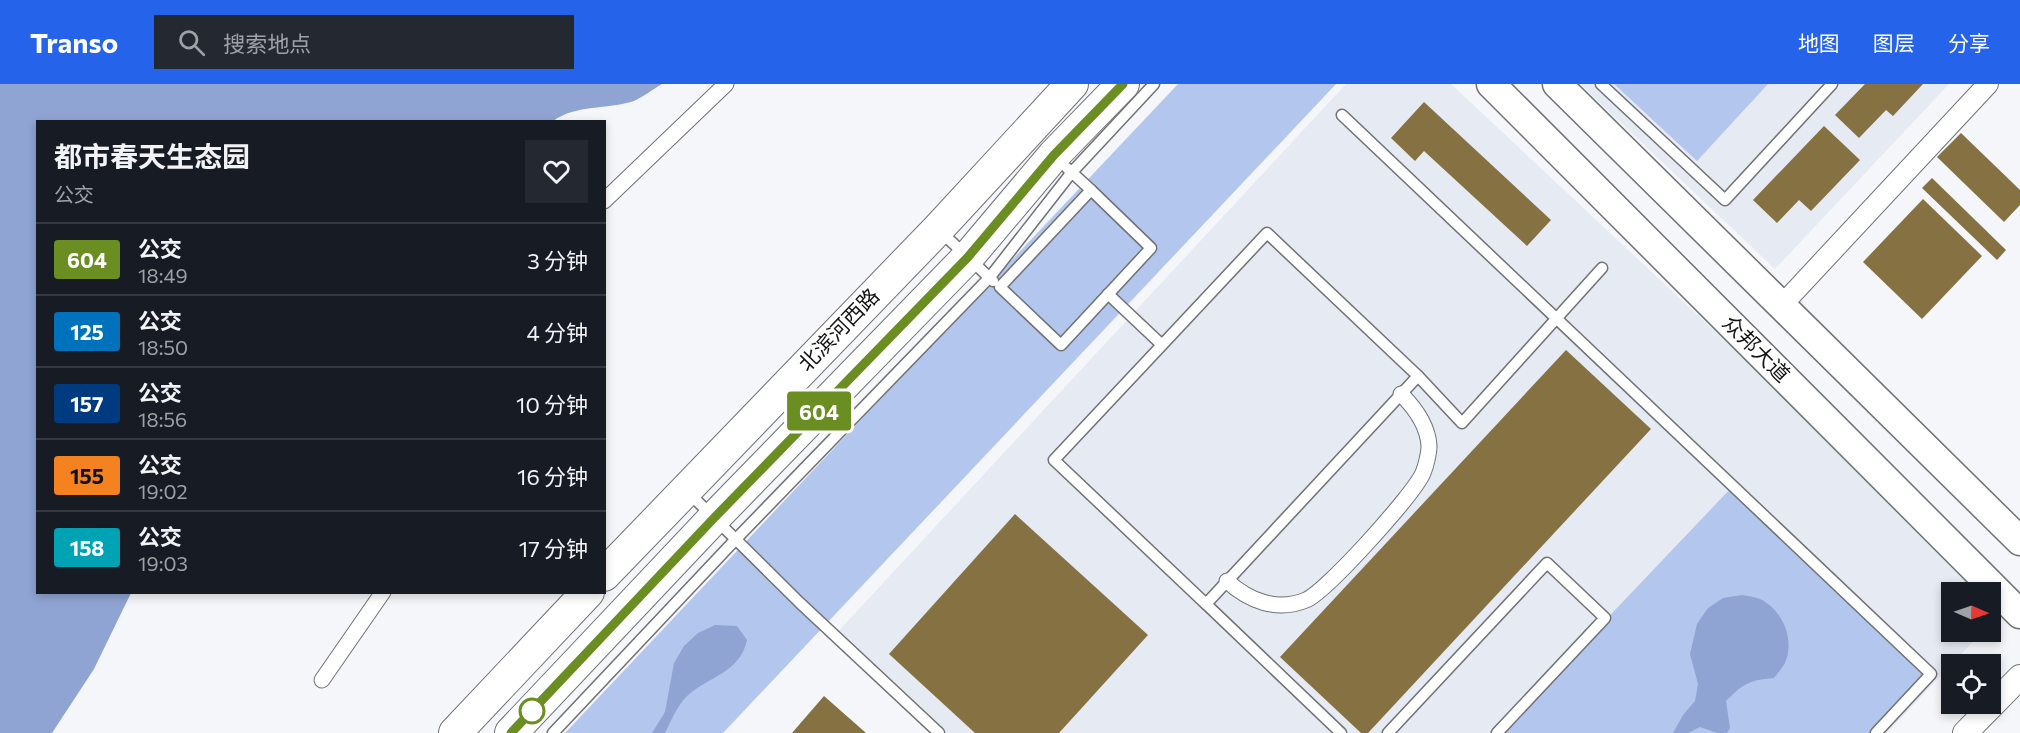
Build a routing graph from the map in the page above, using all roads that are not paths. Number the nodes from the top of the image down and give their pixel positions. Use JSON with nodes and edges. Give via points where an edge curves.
{"nodes":[{"id":1,"x":726,"y":84,"type":"edge"},
{"id":2,"x":1072,"y":84,"type":"edge"},
{"id":3,"x":1123,"y":84,"type":"edge"},
{"id":4,"x":1154,"y":84,"type":"edge"},
{"id":5,"x":1491,"y":84,"type":"edge"},
{"id":6,"x":1557,"y":84,"type":"edge"},
{"id":7,"x":1601,"y":84,"type":"edge"},
{"id":8,"x":1832,"y":84,"type":"edge"},
{"id":9,"x":1988,"y":84,"type":"edge"},
{"id":10,"x":1342,"y":116,"type":"dead end"},
{"id":11,"x":1047,"y":149,"type":"junction"},
{"id":12,"x":1091,"y":190,"type":"junction"},
{"id":13,"x":606,"y":199,"type":"edge"},
{"id":14,"x":938,"y":229,"type":"junction"},
{"id":15,"x":979,"y":267,"type":"junction"},
{"id":16,"x":1602,"y":268,"type":"dead end"},
{"id":17,"x":1000,"y":287,"type":"junction"},
{"id":18,"x":1108,"y":294,"type":"junction"},
{"id":19,"x":1782,"y":305,"type":"junction"},
{"id":20,"x":1557,"y":319,"type":"junction"},
{"id":21,"x":1162,"y":345,"type":"junction"},
{"id":22,"x":1418,"y":376,"type":"junction"},
{"id":23,"x":1401,"y":394,"type":"junction"},
{"id":24,"x":685,"y":490,"type":"junction"},
{"id":25,"x":725,"y":529,"type":"junction"},
{"id":26,"x":2020,"y":541,"type":"edge"},
{"id":27,"x":606,"y":572,"type":"edge"},
{"id":28,"x":1227,"y":581,"type":"junction"},
{"id":29,"x":382,"y":594,"type":"edge"},
{"id":30,"x":585,"y":594,"type":"edge"},
{"id":31,"x":1206,"y":604,"type":"junction"},
{"id":32,"x":2020,"y":614,"type":"edge"},
{"id":33,"x":2020,"y":677,"type":"edge"},
{"id":34,"x":322,"y":680,"type":"dead end"},
{"id":35,"x":455,"y":733,"type":"edge"},
{"id":36,"x":511,"y":733,"type":"edge"},
{"id":37,"x":553,"y":733,"type":"edge"},
{"id":38,"x":939,"y":733,"type":"edge"},
{"id":39,"x":1341,"y":733,"type":"edge"},
{"id":40,"x":1388,"y":733,"type":"edge"},
{"id":41,"x":1497,"y":733,"type":"edge"},
{"id":42,"x":1876,"y":733,"type":"edge"},
{"id":43,"x":1965,"y":733,"type":"edge"}],
"edges":[{"from":1,"to":13,"type":"street"},
{"from":2,"to":11,"type":"main road","name":"北滨河西路"},
{"from":3,"to":11,"type":"main road","name":"北滨河西路"},
{"from":4,"to":11,"type":"lane"},
{"from":5,"to":32,"type":"main road","name":"众邦大道"},
{"from":6,"to":19,"type":"main road"},
{"from":7,"to":8,"type":"lane","via":[[1725,200]]},
{"from":9,"to":19,"type":"street"},
{"from":10,"to":20,"type":"lane"},
{"from":11,"to":12,"type":"lane"},
{"from":11,"to":14,"type":"main road","name":"北滨河西路"},
{"from":11,"to":15,"type":"main road","name":"北滨河西路"},
{"from":12,"to":17,"type":"lane"},
{"from":12,"to":18,"type":"lane","via":[[1151,248]]},
{"from":14,"to":15,"type":"lane"},
{"from":14,"to":24,"type":"main road","name":"北滨河西路"},
{"from":15,"to":17,"type":"lane"},
{"from":15,"to":25,"type":"main road","name":"北滨河西路"},
{"from":16,"to":20,"type":"lane"},
{"from":17,"to":18,"type":"lane","via":[[1061,345]]},
{"from":18,"to":21,"type":"lane"},
{"from":19,"to":26,"type":"main road"},
{"from":20,"to":22,"type":"lane","via":[[1462,423]]},
{"from":20,"to":42,"type":"lane","via":[[1931,674]]},
{"from":21,"to":22,"type":"lane","via":[[1267,233]]},
{"from":21,"to":31,"type":"lane","via":[[1054,460]]},
{"from":22,"to":23,"type":"lane"},
{"from":23,"to":28,"type":"lane"},
{"from":23,"to":28,"type":"street","via":[[1422,421],[1429,446],[1424,471],[1411,493],[1331,581],[1308,600],[1283,606],[1258,602]]},
{"from":24,"to":25,"type":"lane"},
{"from":24,"to":27,"type":"main road","name":"北滨河西路"},
{"from":25,"to":36,"type":"main road","name":"北滨河西路"},
{"from":25,"to":37,"type":"lane"},
{"from":25,"to":38,"type":"lane"},
{"from":28,"to":31,"type":"lane"},
{"from":29,"to":34,"type":"street"},
{"from":30,"to":35,"type":"main road","name":"北滨河西路"},
{"from":31,"to":39,"type":"lane"},
{"from":33,"to":43,"type":"street"},
{"from":40,"to":41,"type":"lane","via":[[1547,564],[1605,618]]}]}
